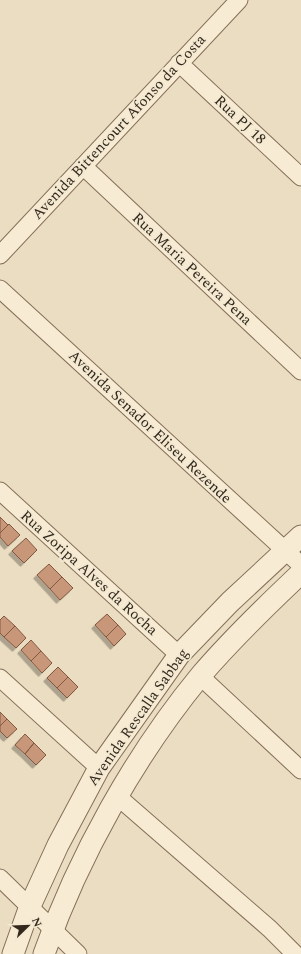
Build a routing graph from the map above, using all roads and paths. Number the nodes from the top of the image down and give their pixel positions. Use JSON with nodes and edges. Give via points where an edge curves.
{"nodes":[{"id":1,"x":239,"y":0,"type":"edge"},
{"id":2,"x":179,"y":63,"type":"junction"},
{"id":3,"x":83,"y":166,"type":"junction"},
{"id":4,"x":301,"y":177,"type":"edge"},
{"id":5,"x":0,"y":255,"type":"edge"},
{"id":6,"x":0,"y":289,"type":"edge"},
{"id":7,"x":301,"y":371,"type":"edge"},
{"id":8,"x":0,"y":491,"type":"edge"},
{"id":9,"x":301,"y":536,"type":"edge"},
{"id":10,"x":284,"y":551,"type":"junction"},
{"id":11,"x":301,"y":566,"type":"edge"},
{"id":12,"x":301,"y":573,"type":"edge"},
{"id":13,"x":179,"y":655,"type":"junction"},
{"id":14,"x":200,"y":676,"type":"junction"},
{"id":15,"x":0,"y":678,"type":"edge"},
{"id":16,"x":100,"y":768,"type":"junction"},
{"id":17,"x":301,"y":770,"type":"edge"},
{"id":18,"x":117,"y":796,"type":"junction"},
{"id":19,"x":0,"y":878,"type":"edge"},
{"id":20,"x":30,"y":906,"type":"junction"},
{"id":21,"x":53,"y":929,"type":"junction"},
{"id":22,"x":13,"y":954,"type":"edge"},
{"id":23,"x":44,"y":954,"type":"edge"},
{"id":24,"x":78,"y":954,"type":"edge"},
{"id":25,"x":295,"y":954,"type":"edge"}],
"edges":[{"from":1,"to":2,"type":"street","name":"Avenida Bittencourt Afonso da Costa"},
{"from":2,"to":3,"type":"street","name":"Avenida Bittencourt Afonso da Costa"},
{"from":2,"to":4,"type":"street","name":"Rua PJ 18"},
{"from":3,"to":5,"type":"street","name":"Avenida Bittencourt Afonso da Costa"},
{"from":3,"to":7,"type":"street","name":"Rua Maria Pereira Pena"},
{"from":6,"to":10,"type":"street","name":"Avenida Senador Eliseu Rezende"},
{"from":8,"to":13,"type":"street","name":"Rua Zoripa Alves da Rocha"},
{"from":9,"to":10,"type":"street","name":"Avenida Rescalla Sabbag"},
{"from":10,"to":11,"type":"street","name":"Avenida Senador Eliseu Rezende"},
{"from":10,"to":13,"type":"street","name":"Avenida Rescalla Sabbag"},
{"from":12,"to":14,"type":"street","name":"Avenida Rescalla Sabbag","via":[[255,617]]},
{"from":13,"to":16,"type":"street","name":"Avenida Rescalla Sabbag"},
{"from":14,"to":17,"type":"street"},
{"from":14,"to":18,"type":"street","name":"Avenida Rescalla Sabbag"},
{"from":15,"to":16,"type":"street"},
{"from":16,"to":20,"type":"street","name":"Avenida Rescalla Sabbag","via":[[58,845]]},
{"from":18,"to":21,"type":"street","name":"Avenida Rescalla Sabbag"},
{"from":18,"to":25,"type":"street","via":[[230,893]]},
{"from":19,"to":20,"type":"street"},
{"from":20,"to":21,"type":"street"},
{"from":20,"to":22,"type":"street","name":"Avenida Rescalla Sabbag"},
{"from":21,"to":23,"type":"street","name":"Avenida Rescalla Sabbag"},
{"from":21,"to":24,"type":"street"}]}
